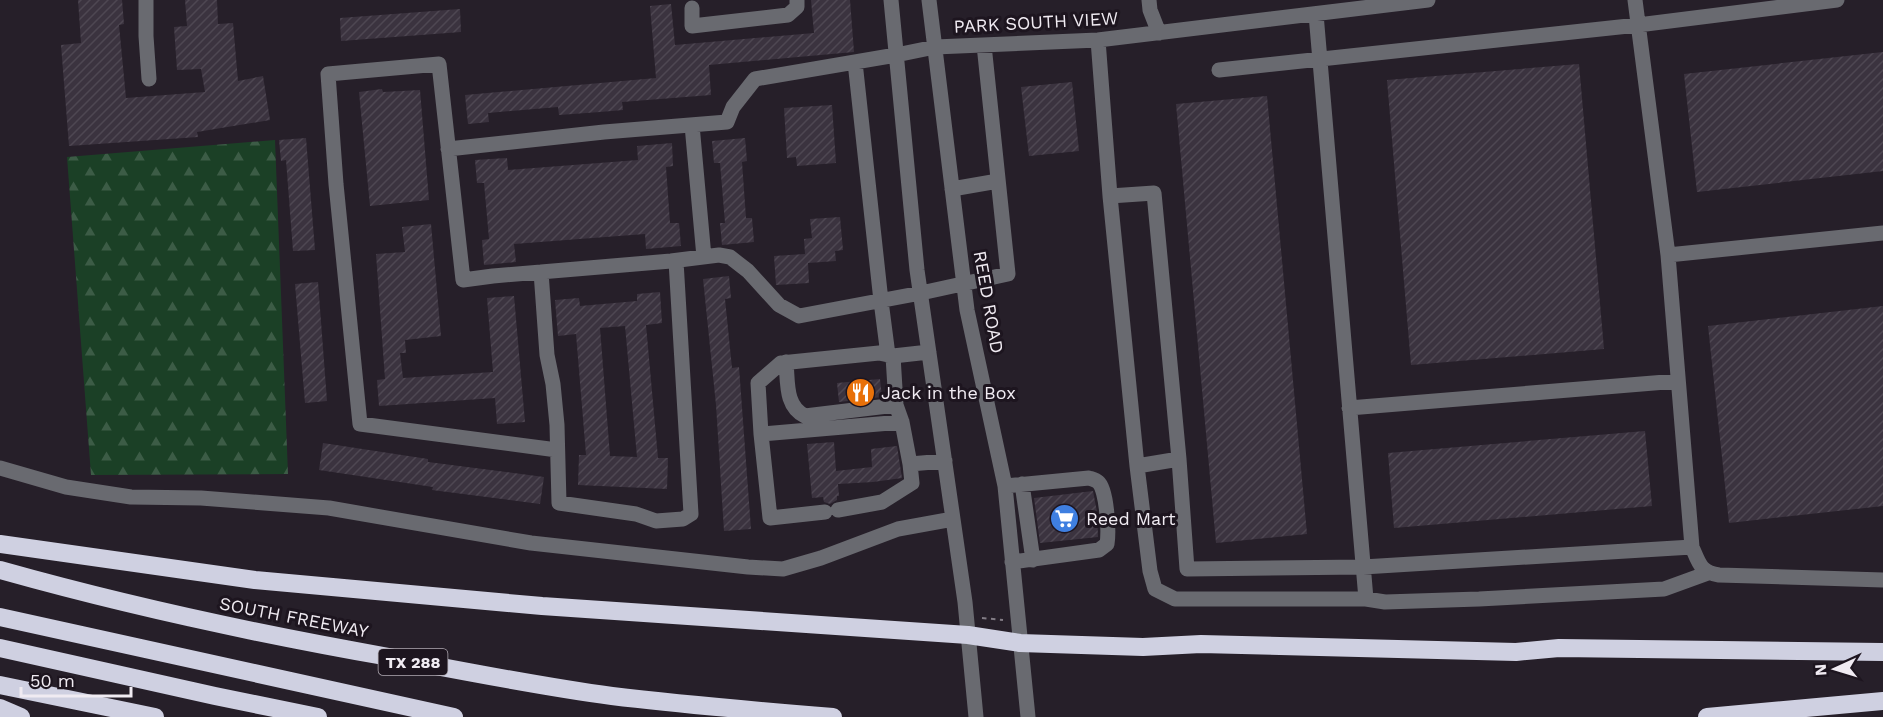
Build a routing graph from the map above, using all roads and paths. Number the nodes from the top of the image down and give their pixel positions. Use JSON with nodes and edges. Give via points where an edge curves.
{"nodes":[{"id":1,"x":146,"y":0,"type":"edge"},
{"id":2,"x":797,"y":0,"type":"edge"},
{"id":3,"x":891,"y":0,"type":"edge"},
{"id":4,"x":929,"y":0,"type":"edge"},
{"id":5,"x":1149,"y":0,"type":"edge"},
{"id":6,"x":1428,"y":0,"type":"edge"},
{"id":7,"x":1635,"y":0,"type":"edge"},
{"id":8,"x":1837,"y":0,"type":"edge"},
{"id":9,"x":692,"y":8,"type":"dead end"},
{"id":10,"x":1316,"y":15,"type":"junction"},
{"id":11,"x":1638,"y":24,"type":"junction"},
{"id":12,"x":1159,"y":33,"type":"junction"},
{"id":13,"x":1098,"y":40,"type":"junction"},
{"id":14,"x":984,"y":45,"type":"junction"},
{"id":15,"x":935,"y":47,"type":"junction"},
{"id":16,"x":896,"y":56,"type":"junction"},
{"id":17,"x":1320,"y":58,"type":"junction"},
{"id":18,"x":855,"y":62,"type":"junction"},
{"id":19,"x":1218,"y":70,"type":"dead end"},
{"id":20,"x":149,"y":79,"type":"dead end"},
{"id":21,"x":692,"y":125,"type":"junction"},
{"id":22,"x":448,"y":149,"type":"junction"},
{"id":23,"x":998,"y":181,"type":"junction"},
{"id":24,"x":952,"y":189,"type":"junction"},
{"id":25,"x":1110,"y":196,"type":"junction"},
{"id":26,"x":1883,"y":233,"type":"edge"},
{"id":27,"x":1668,"y":255,"type":"junction"},
{"id":28,"x":704,"y":257,"type":"junction"},
{"id":29,"x":676,"y":261,"type":"junction"},
{"id":30,"x":541,"y":272,"type":"junction"},
{"id":31,"x":964,"y":283,"type":"junction"},
{"id":32,"x":921,"y":293,"type":"junction"},
{"id":33,"x":880,"y":301,"type":"junction"},
{"id":34,"x":929,"y":352,"type":"junction"},
{"id":35,"x":890,"y":355,"type":"junction"},
{"id":36,"x":786,"y":362,"type":"junction"},
{"id":37,"x":1678,"y":381,"type":"junction"},
{"id":38,"x":896,"y":405,"type":"junction"},
{"id":39,"x":1349,"y":408,"type":"junction"},
{"id":40,"x":902,"y":422,"type":"junction"},
{"id":41,"x":761,"y":434,"type":"junction"},
{"id":42,"x":558,"y":450,"type":"junction"},
{"id":43,"x":1179,"y":459,"type":"junction"},
{"id":44,"x":945,"y":461,"type":"junction"},
{"id":45,"x":910,"y":464,"type":"junction"},
{"id":46,"x":1137,"y":466,"type":"junction"},
{"id":47,"x":0,"y":468,"type":"edge"},
{"id":48,"x":1023,"y":484,"type":"junction"},
{"id":49,"x":1005,"y":486,"type":"junction"},
{"id":50,"x":953,"y":519,"type":"junction"},
{"id":51,"x":0,"y":544,"type":"edge"},
{"id":52,"x":1692,"y":547,"type":"junction"},
{"id":53,"x":1033,"y":560,"type":"junction"},
{"id":54,"x":1012,"y":562,"type":"junction"},
{"id":55,"x":1363,"y":567,"type":"junction"},
{"id":56,"x":0,"y":570,"type":"edge"},
{"id":57,"x":1708,"y":573,"type":"junction"},
{"id":58,"x":1883,"y":580,"type":"edge"},
{"id":59,"x":1366,"y":599,"type":"junction"},
{"id":60,"x":0,"y":617,"type":"edge"},
{"id":61,"x":981,"y":618,"type":"dead end"},
{"id":62,"x":1009,"y":620,"type":"dead end"},
{"id":63,"x":968,"y":634,"type":"junction"},
{"id":64,"x":1020,"y":643,"type":"junction"},
{"id":65,"x":0,"y":648,"type":"edge"},
{"id":66,"x":1883,"y":652,"type":"edge"},
{"id":67,"x":0,"y":685,"type":"edge"},
{"id":68,"x":1883,"y":701,"type":"edge"},
{"id":69,"x":0,"y":708,"type":"edge"},
{"id":70,"x":21,"y":717,"type":"edge"},
{"id":71,"x":155,"y":717,"type":"edge"},
{"id":72,"x":318,"y":717,"type":"edge"},
{"id":73,"x":454,"y":717,"type":"edge"},
{"id":74,"x":833,"y":717,"type":"edge"},
{"id":75,"x":976,"y":717,"type":"edge"},
{"id":76,"x":1028,"y":717,"type":"edge"},
{"id":77,"x":1707,"y":717,"type":"edge"}],
"edges":[{"from":1,"to":20,"type":"street"},
{"from":2,"to":9,"type":"street","via":[[797,7],[788,15],[692,26]]},
{"from":3,"to":16,"type":"street"},
{"from":4,"to":15,"type":"street","name":"REED ROAD"},
{"from":5,"to":12,"type":"street"},
{"from":6,"to":10,"type":"street","name":"PARK SOUTH VIEW"},
{"from":7,"to":11,"type":"street"},
{"from":8,"to":11,"type":"street"},
{"from":10,"to":12,"type":"street","name":"PARK SOUTH VIEW"},
{"from":10,"to":17,"type":"street"},
{"from":11,"to":17,"type":"street"},
{"from":11,"to":27,"type":"street"},
{"from":12,"to":13,"type":"street","name":"PARK SOUTH VIEW"},
{"from":13,"to":14,"type":"street","name":"PARK SOUTH VIEW"},
{"from":13,"to":25,"type":"street"},
{"from":14,"to":15,"type":"street","name":"PARK SOUTH VIEW"},
{"from":14,"to":23,"type":"street"},
{"from":15,"to":16,"type":"street","name":"PARK SOUTH VIEW"},
{"from":15,"to":24,"type":"street","name":"REED ROAD"},
{"from":16,"to":18,"type":"street","name":"PARK SOUTH VIEW"},
{"from":16,"to":32,"type":"street"},
{"from":17,"to":19,"type":"street"},
{"from":17,"to":39,"type":"street"},
{"from":18,"to":21,"type":"street","name":"PARK SOUTH VIEW","via":[[755,80],[733,107],[727,122]]},
{"from":18,"to":33,"type":"street"},
{"from":21,"to":22,"type":"street"},
{"from":21,"to":28,"type":"street"},
{"from":22,"to":30,"type":"street","via":[[464,280]]},
{"from":22,"to":42,"type":"street","via":[[439,64],[328,74],[360,424]]},
{"from":23,"to":24,"type":"street"},
{"from":23,"to":31,"type":"street","via":[[1008,274]]},
{"from":24,"to":31,"type":"street","name":"REED ROAD"},
{"from":25,"to":43,"type":"street","via":[[1154,193]]},
{"from":25,"to":46,"type":"street"},
{"from":26,"to":27,"type":"street"},
{"from":27,"to":37,"type":"street"},
{"from":28,"to":29,"type":"street"},
{"from":28,"to":33,"type":"street","via":[[730,257],[779,305],[799,316]]},
{"from":29,"to":30,"type":"street"},
{"from":29,"to":42,"type":"street","via":[[691,514],[683,519],[656,521],[636,514],[559,503]]},
{"from":30,"to":42,"type":"street"},
{"from":31,"to":32,"type":"street"},
{"from":31,"to":49,"type":"street","name":"REED ROAD"},
{"from":32,"to":33,"type":"street"},
{"from":32,"to":34,"type":"street"},
{"from":33,"to":35,"type":"street"},
{"from":34,"to":35,"type":"street"},
{"from":34,"to":44,"type":"street"},
{"from":35,"to":36,"type":"street"},
{"from":35,"to":38,"type":"street"},
{"from":36,"to":38,"type":"street","via":[[791,404],[806,416]]},
{"from":36,"to":41,"type":"street","via":[[758,383]]},
{"from":37,"to":39,"type":"street"},
{"from":37,"to":52,"type":"street"},
{"from":38,"to":40,"type":"street"},
{"from":39,"to":55,"type":"street"},
{"from":40,"to":41,"type":"street"},
{"from":40,"to":45,"type":"street"},
{"from":41,"to":45,"type":"street","via":[[770,518],[882,502],[912,483]]},
{"from":43,"to":46,"type":"street"},
{"from":43,"to":55,"type":"street","via":[[1187,568]]},
{"from":44,"to":45,"type":"street"},
{"from":44,"to":50,"type":"street"},
{"from":46,"to":59,"type":"street","via":[[1155,589],[1175,599]]},
{"from":47,"to":50,"type":"street","via":[[66,487],[132,496],[329,508],[531,543],[783,569],[898,529]]},
{"from":48,"to":49,"type":"street"},
{"from":48,"to":53,"type":"street"},
{"from":48,"to":53,"type":"street","via":[[1089,478],[1104,489],[1107,544],[1099,550]]},
{"from":49,"to":54,"type":"street","name":"REED ROAD"},
{"from":50,"to":63,"type":"street"},
{"from":51,"to":63,"type":"highway","via":[[255,580],[542,606]]},
{"from":52,"to":55,"type":"street"},
{"from":52,"to":57,"type":"street"},
{"from":53,"to":54,"type":"street"},
{"from":54,"to":64,"type":"street","name":"REED ROAD"},
{"from":55,"to":59,"type":"street"},
{"from":56,"to":74,"type":"highway","name":"SOUTH FREEWAY","number":"TX 288","via":[[83,594],[304,642],[479,674],[610,696]]},
{"from":57,"to":58,"type":"street"},
{"from":57,"to":59,"type":"street","via":[[1664,589],[1385,602]]},
{"from":60,"to":73,"type":"highway"},
{"from":61,"to":62,"type":"path"},
{"from":63,"to":64,"type":"highway"},
{"from":63,"to":75,"type":"street"},
{"from":64,"to":66,"type":"highway","via":[[1516,652],[1559,648]]},
{"from":64,"to":76,"type":"street","name":"REED ROAD"},
{"from":65,"to":72,"type":"highway"},
{"from":67,"to":71,"type":"highway"},
{"from":68,"to":77,"type":"highway"},
{"from":69,"to":70,"type":"highway"}]}
